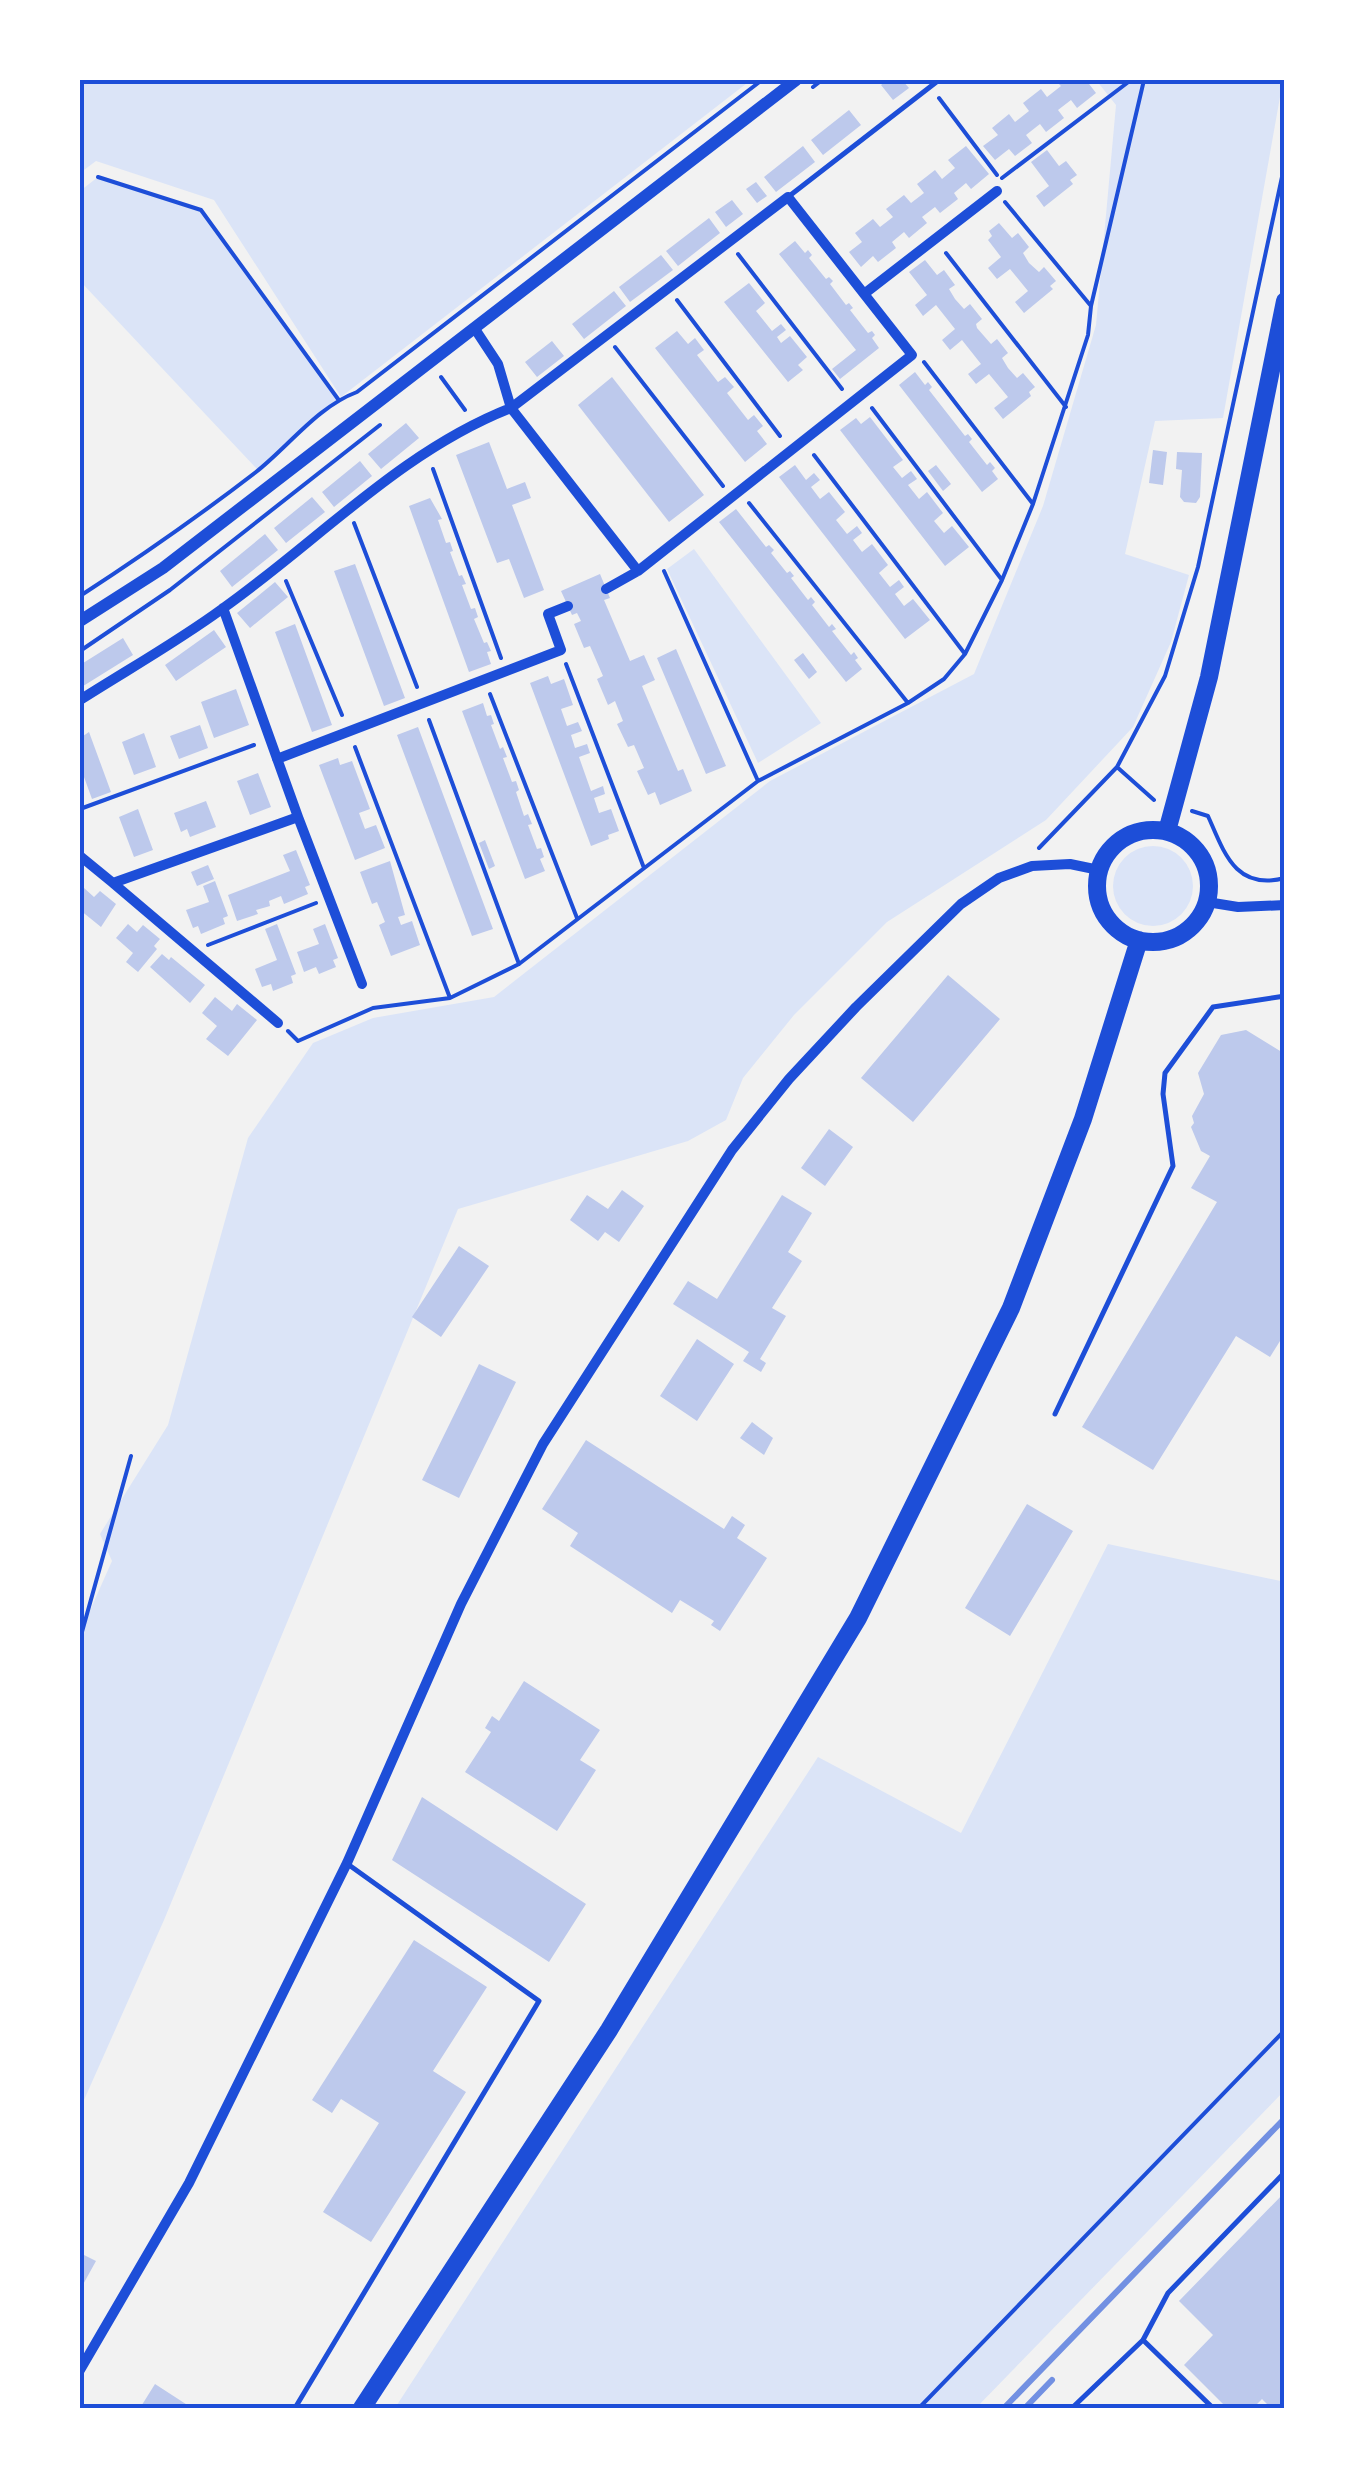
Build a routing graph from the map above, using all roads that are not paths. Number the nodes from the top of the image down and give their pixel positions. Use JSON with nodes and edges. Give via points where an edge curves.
{"nodes":[{"id":1,"x":796,"y":80,"type":"edge"},
{"id":2,"x":939,"y":80,"type":"edge"},
{"id":3,"x":999,"y":185,"type":"road end"},
{"id":4,"x":788,"y":197,"type":"junction"},
{"id":5,"x":864,"y":294,"type":"junction"},
{"id":6,"x":1285,"y":302,"type":"edge"},
{"id":7,"x":475,"y":329,"type":"junction"},
{"id":8,"x":510,"y":408,"type":"junction"},
{"id":9,"x":638,"y":570,"type":"junction"},
{"id":10,"x":606,"y":589,"type":"dead end"},
{"id":11,"x":568,"y":606,"type":"dead end"},
{"id":12,"x":224,"y":608,"type":"junction"},
{"id":13,"x":80,"y":621,"type":"edge"},
{"id":14,"x":80,"y":700,"type":"edge"},
{"id":15,"x":277,"y":759,"type":"junction"},
{"id":16,"x":298,"y":817,"type":"junction"},
{"id":17,"x":1167,"y":831,"type":"junction"},
{"id":18,"x":80,"y":856,"type":"edge"},
{"id":19,"x":1099,"y":870,"type":"junction"},
{"id":20,"x":113,"y":883,"type":"junction"},
{"id":21,"x":1207,"y":902,"type":"junction"},
{"id":22,"x":1285,"y":905,"type":"edge"},
{"id":23,"x":1139,"y":940,"type":"junction"},
{"id":24,"x":362,"y":984,"type":"dead end"},
{"id":25,"x":1285,"y":996,"type":"edge"},
{"id":26,"x":278,"y":1023,"type":"dead end"},
{"id":27,"x":1054,"y":1414,"type":"dead end"},
{"id":28,"x":346,"y":1864,"type":"junction"},
{"id":29,"x":1285,"y":2172,"type":"edge"},
{"id":30,"x":1142,"y":2340,"type":"junction"},
{"id":31,"x":81,"y":2367,"type":"edge"},
{"id":32,"x":295,"y":2408,"type":"edge"},
{"id":33,"x":362,"y":2408,"type":"edge"},
{"id":34,"x":1072,"y":2408,"type":"edge"},
{"id":35,"x":1213,"y":2408,"type":"edge"}],
"edges":[{"from":1,"to":7,"type":"street"},
{"from":2,"to":4,"type":"lane"},
{"from":3,"to":5,"type":"street"},
{"from":4,"to":5,"type":"street"},
{"from":4,"to":8,"type":"street"},
{"from":5,"to":9,"type":"street","via":[[912,355]]},
{"from":6,"to":17,"type":"main road","via":[[1209,677]]},
{"from":7,"to":8,"type":"street","via":[[498,364]]},
{"from":7,"to":13,"type":"street","via":[[162,568]]},
{"from":8,"to":9,"type":"street"},
{"from":8,"to":12,"type":"street","via":[[426,452]]},
{"from":9,"to":10,"type":"street"},
{"from":11,"to":15,"type":"street","via":[[548,614],[561,650]]},
{"from":12,"to":14,"type":"street"},
{"from":12,"to":15,"type":"street"},
{"from":15,"to":16,"type":"street"},
{"from":16,"to":20,"type":"street"},
{"from":16,"to":24,"type":"street"},
{"from":17,"to":19,"type":"main road","via":[[1130,834],[1114,844]]},
{"from":17,"to":21,"type":"main road","via":[[1198,852],[1207,868]]},
{"from":18,"to":20,"type":"street"},
{"from":19,"to":23,"type":"main road","via":[[1103,913],[1114,928]]},
{"from":19,"to":28,"type":"street","via":[[1032,866],[961,904],[856,1007],[732,1150],[542,1444],[461,1604]]},
{"from":20,"to":26,"type":"street"},
{"from":21,"to":22,"type":"street"},
{"from":21,"to":23,"type":"main road","via":[[1184,934],[1167,942]]},
{"from":23,"to":33,"type":"main road","via":[[1083,1119],[1011,1308],[858,1618],[609,2030]]},
{"from":25,"to":27,"type":"lane","via":[[1213,1007],[1164,1073],[1173,1166]]},
{"from":28,"to":31,"type":"street","via":[[189,2183]]},
{"from":28,"to":32,"type":"lane","via":[[539,2001]]},
{"from":29,"to":30,"type":"lane","via":[[1168,2293]]},
{"from":30,"to":34,"type":"lane"},
{"from":30,"to":35,"type":"lane"}]}
